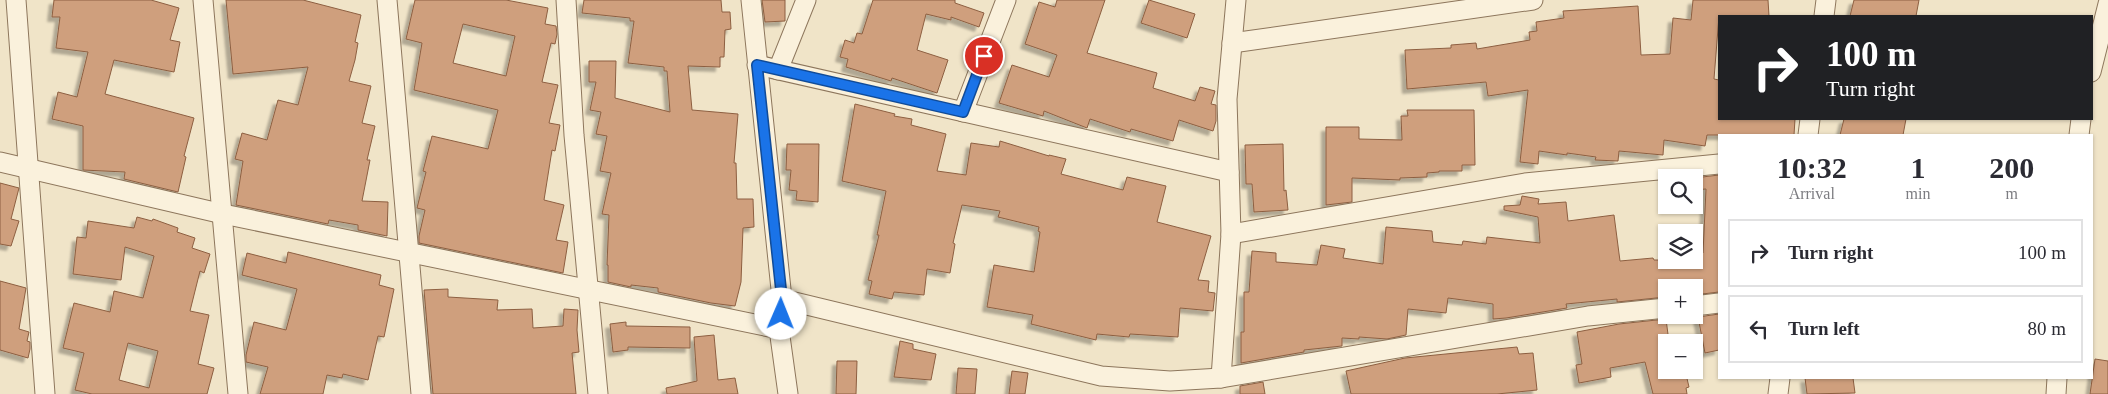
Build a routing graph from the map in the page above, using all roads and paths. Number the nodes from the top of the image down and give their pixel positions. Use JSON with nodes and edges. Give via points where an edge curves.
{"nodes":[{"id":1,"x":16,"y":0,"type":"edge"},
{"id":2,"x":203,"y":0,"type":"edge"},
{"id":3,"x":387,"y":0,"type":"edge"},
{"id":4,"x":566,"y":0,"type":"edge"},
{"id":5,"x":751,"y":0,"type":"edge"},
{"id":6,"x":806,"y":0,"type":"edge"},
{"id":7,"x":1006,"y":0,"type":"edge"},
{"id":8,"x":1236,"y":0,"type":"edge"},
{"id":9,"x":1532,"y":0,"type":"edge"},
{"id":10,"x":1826,"y":0,"type":"edge"},
{"id":11,"x":2108,"y":4,"type":"edge"},
{"id":12,"x":1824,"y":15,"type":"edge"},
{"id":13,"x":1232,"y":43,"type":"junction"},
{"id":14,"x":2093,"y":64,"type":"edge"},
{"id":15,"x":757,"y":65,"type":"junction"},
{"id":16,"x":778,"y":70,"type":"junction"},
{"id":17,"x":963,"y":112,"type":"junction"},
{"id":18,"x":1810,"y":120,"type":"edge"},
{"id":19,"x":2081,"y":120,"type":"edge"},
{"id":20,"x":1808,"y":134,"type":"edge"},
{"id":21,"x":2080,"y":134,"type":"edge"},
{"id":22,"x":0,"y":162,"type":"edge"},
{"id":23,"x":1718,"y":164,"type":"edge"},
{"id":24,"x":28,"y":169,"type":"junction"},
{"id":25,"x":1229,"y":172,"type":"junction"},
{"id":26,"x":223,"y":214,"type":"junction"},
{"id":27,"x":1231,"y":234,"type":"junction"},
{"id":28,"x":409,"y":252,"type":"junction"},
{"id":29,"x":588,"y":289,"type":"junction"},
{"id":30,"x":782,"y":299,"type":"junction"},
{"id":31,"x":1718,"y":303,"type":"edge"},
{"id":32,"x":1703,"y":305,"type":"edge"},
{"id":33,"x":1658,"y":309,"type":"edge"},
{"id":34,"x":779,"y":329,"type":"junction"},
{"id":35,"x":1221,"y":378,"type":"junction"},
{"id":36,"x":1780,"y":379,"type":"edge"},
{"id":37,"x":2057,"y":379,"type":"edge"},
{"id":38,"x":45,"y":394,"type":"edge"},
{"id":39,"x":238,"y":394,"type":"edge"},
{"id":40,"x":421,"y":394,"type":"edge"},
{"id":41,"x":598,"y":394,"type":"edge"},
{"id":42,"x":788,"y":394,"type":"edge"},
{"id":43,"x":1778,"y":394,"type":"edge"},
{"id":44,"x":2056,"y":394,"type":"edge"}],
"edges":[{"from":1,"to":24,"type":"street"},
{"from":2,"to":26,"type":"street"},
{"from":3,"to":28,"type":"street"},
{"from":4,"to":29,"type":"street"},
{"from":5,"to":15,"type":"street"},
{"from":6,"to":16,"type":"street"},
{"from":7,"to":17,"type":"street"},
{"from":8,"to":13,"type":"street"},
{"from":9,"to":13,"type":"street"},
{"from":10,"to":12,"type":"street"},
{"from":11,"to":14,"type":"street"},
{"from":13,"to":25,"type":"street","via":[[1227,99]]},
{"from":15,"to":16,"type":"street"},
{"from":15,"to":30,"type":"street"},
{"from":16,"to":17,"type":"street"},
{"from":17,"to":25,"type":"street"},
{"from":18,"to":20,"type":"street"},
{"from":19,"to":21,"type":"street"},
{"from":22,"to":24,"type":"street"},
{"from":23,"to":27,"type":"street","via":[[1525,183]]},
{"from":24,"to":26,"type":"street"},
{"from":24,"to":38,"type":"street"},
{"from":25,"to":27,"type":"street"},
{"from":26,"to":28,"type":"street"},
{"from":26,"to":39,"type":"street"},
{"from":27,"to":35,"type":"street"},
{"from":28,"to":29,"type":"street"},
{"from":28,"to":40,"type":"street"},
{"from":29,"to":34,"type":"street"},
{"from":29,"to":41,"type":"street"},
{"from":30,"to":34,"type":"street"},
{"from":30,"to":35,"type":"street","via":[[1101,376],[1170,381]]},
{"from":31,"to":32,"type":"street"},
{"from":33,"to":35,"type":"street","via":[[1588,316]]},
{"from":34,"to":42,"type":"street"},
{"from":36,"to":43,"type":"street"},
{"from":37,"to":44,"type":"street"}]}
